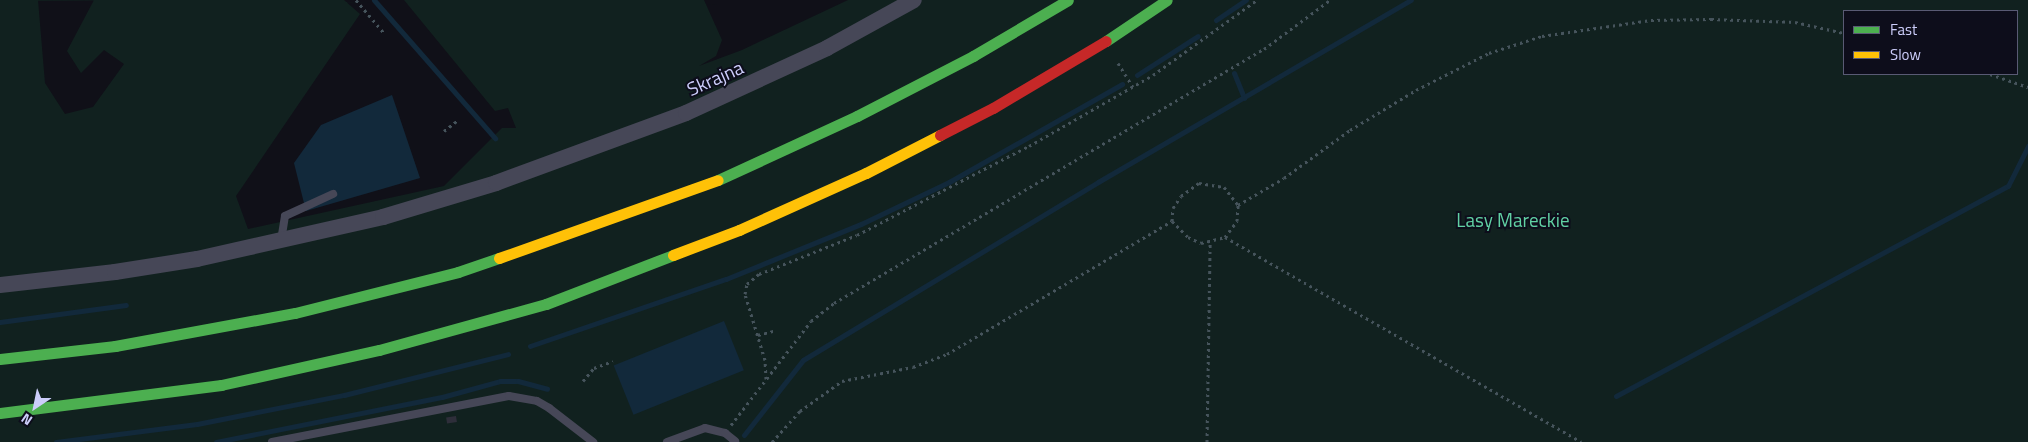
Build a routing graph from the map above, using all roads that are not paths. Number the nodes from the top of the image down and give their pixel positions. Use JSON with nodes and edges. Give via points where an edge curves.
{"nodes":[{"id":1,"x":914,"y":0,"type":"edge"},
{"id":2,"x":1068,"y":0,"type":"edge"},
{"id":3,"x":1167,"y":0,"type":"edge"},
{"id":4,"x":333,"y":194,"type":"dead end"},
{"id":5,"x":281,"y":241,"type":"junction"},
{"id":6,"x":0,"y":285,"type":"edge"},
{"id":7,"x":0,"y":359,"type":"edge"},
{"id":8,"x":0,"y":413,"type":"edge"},
{"id":9,"x":735,"y":441,"type":"edge"},
{"id":10,"x":272,"y":442,"type":"edge"},
{"id":11,"x":593,"y":442,"type":"edge"},
{"id":12,"x":667,"y":442,"type":"edge"}],
"edges":[{"from":1,"to":5,"type":"street","name":"Skrajna","via":[[827,48],[752,84],[596,149],[383,217]]},
{"from":2,"to":7,"type":"highway","via":[[973,56],[849,120],[720,178],[583,230],[458,272],[295,313],[115,346]]},
{"from":3,"to":8,"type":"highway","via":[[994,108],[866,173],[739,230],[546,304],[369,352],[221,385]]},
{"from":4,"to":5,"type":"lane","via":[[285,216]]},
{"from":5,"to":6,"type":"street","name":"Skrajna","via":[[115,272]]},
{"from":9,"to":12,"type":"lane","via":[[725,433],[701,428]]},
{"from":10,"to":11,"type":"lane","via":[[509,396],[543,405]]}]}
